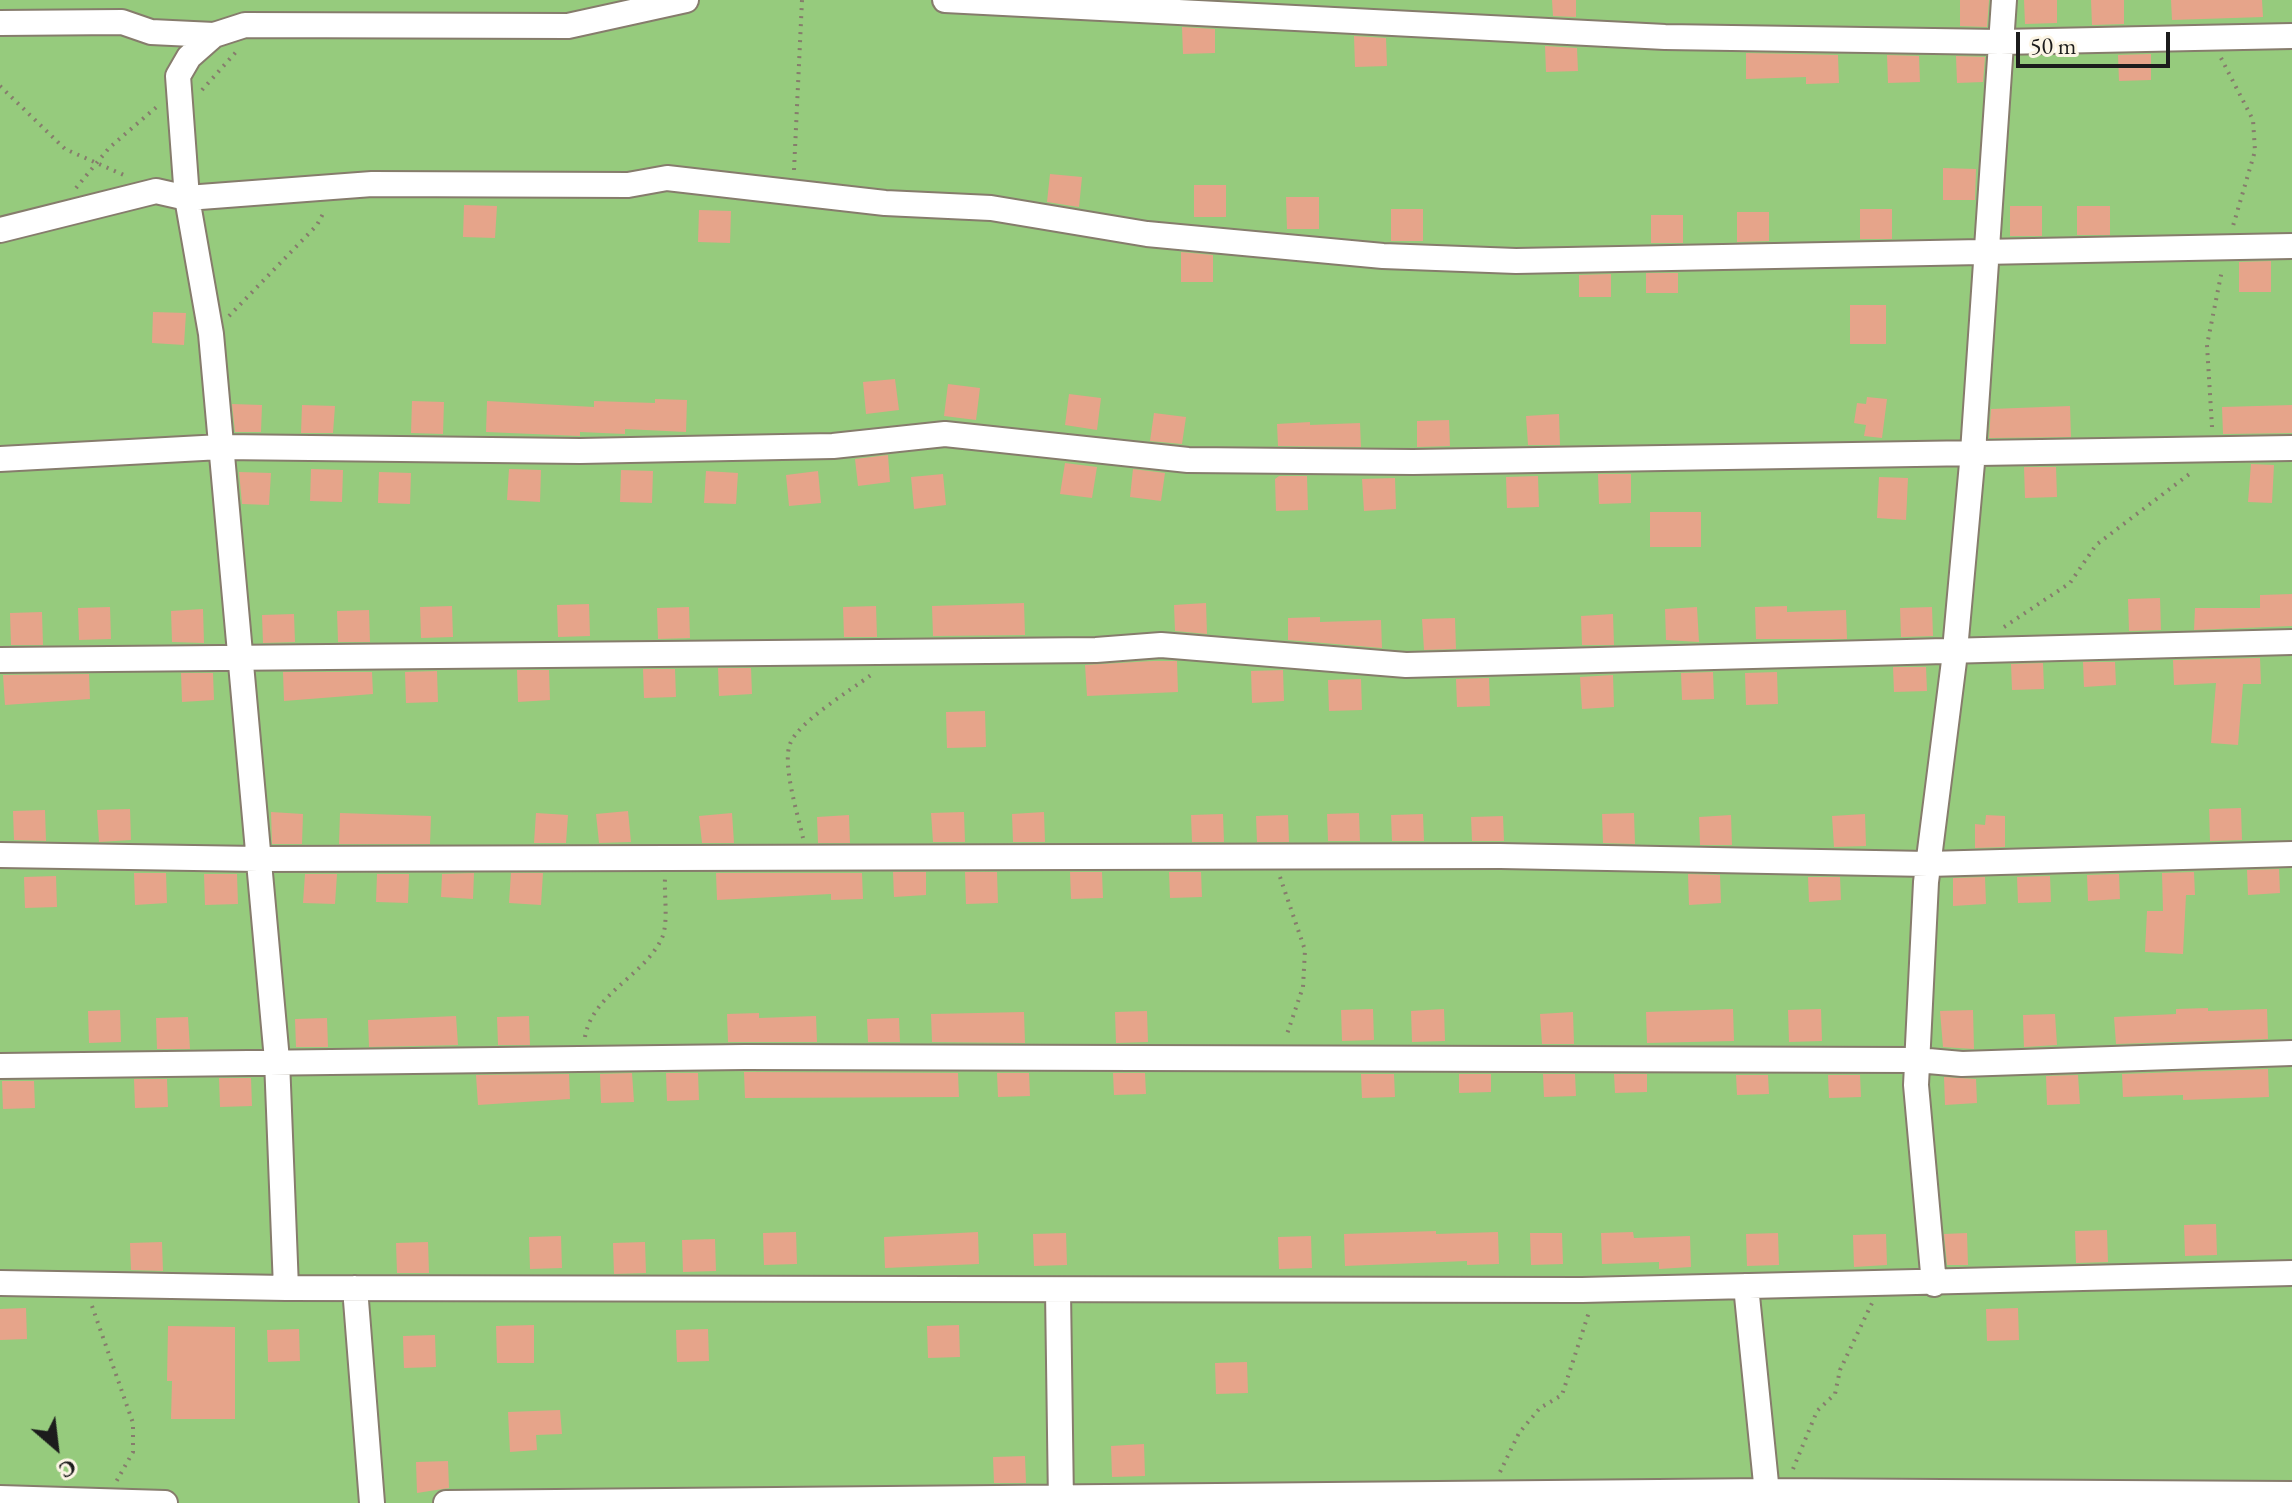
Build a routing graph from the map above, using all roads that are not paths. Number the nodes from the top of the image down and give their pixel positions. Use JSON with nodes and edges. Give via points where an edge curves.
{"nodes":[{"id":1,"x":686,"y":0,"type":"edge"},
{"id":2,"x":945,"y":0,"type":"edge"},
{"id":3,"x":2004,"y":0,"type":"edge"},
{"id":4,"x":0,"y":23,"type":"edge"},
{"id":5,"x":151,"y":32,"type":"junction"},
{"id":6,"x":214,"y":35,"type":"junction"},
{"id":7,"x":2292,"y":36,"type":"edge"},
{"id":8,"x":2000,"y":42,"type":"junction"},
{"id":9,"x":178,"y":81,"type":"junction"},
{"id":10,"x":187,"y":198,"type":"junction"},
{"id":11,"x":0,"y":230,"type":"edge"},
{"id":12,"x":2292,"y":246,"type":"edge"},
{"id":13,"x":1987,"y":253,"type":"junction"},
{"id":14,"x":221,"y":447,"type":"junction"},
{"id":15,"x":2292,"y":448,"type":"edge"},
{"id":16,"x":1973,"y":452,"type":"junction"},
{"id":17,"x":0,"y":459,"type":"edge"},
{"id":18,"x":2292,"y":642,"type":"edge"},
{"id":19,"x":1953,"y":650,"type":"junction"},
{"id":20,"x":239,"y":656,"type":"junction"},
{"id":21,"x":0,"y":660,"type":"edge"},
{"id":22,"x":2292,"y":854,"type":"edge"},
{"id":23,"x":0,"y":855,"type":"edge"},
{"id":24,"x":258,"y":859,"type":"junction"},
{"id":25,"x":1928,"y":864,"type":"junction"},
{"id":26,"x":2292,"y":1053,"type":"edge"},
{"id":27,"x":277,"y":1060,"type":"junction"},
{"id":28,"x":1917,"y":1060,"type":"junction"},
{"id":29,"x":0,"y":1066,"type":"edge"},
{"id":30,"x":2292,"y":1273,"type":"edge"},
{"id":31,"x":0,"y":1283,"type":"edge"},
{"id":32,"x":1934,"y":1284,"type":"junction"},
{"id":33,"x":1746,"y":1286,"type":"junction"},
{"id":34,"x":286,"y":1288,"type":"junction"},
{"id":35,"x":355,"y":1288,"type":"junction"},
{"id":36,"x":1058,"y":1291,"type":"junction"},
{"id":37,"x":2292,"y":1494,"type":"edge"},
{"id":38,"x":1768,"y":1497,"type":"edge"},
{"id":39,"x":0,"y":1498,"type":"edge"},
{"id":40,"x":1061,"y":1500,"type":"edge"},
{"id":41,"x":106,"y":1501,"type":"edge"},
{"id":42,"x":165,"y":1503,"type":"edge"},
{"id":43,"x":372,"y":1503,"type":"edge"},
{"id":44,"x":446,"y":1503,"type":"edge"}],
"edges":[{"from":1,"to":6,"type":"street","via":[[568,26],[258,25]]},
{"from":2,"to":8,"type":"street","via":[[1665,37]]},
{"from":3,"to":8,"type":"street"},
{"from":4,"to":5,"type":"street","via":[[122,22]]},
{"from":5,"to":6,"type":"street"},
{"from":5,"to":9,"type":"street","via":[[169,54]]},
{"from":6,"to":9,"type":"street","via":[[189,57]]},
{"from":7,"to":8,"type":"street"},
{"from":8,"to":13,"type":"street"},
{"from":9,"to":10,"type":"street"},
{"from":10,"to":11,"type":"street","via":[[156,191]]},
{"from":10,"to":13,"type":"street","via":[[338,187],[628,185],[667,178],[885,203],[991,208],[1147,234],[1383,256],[1516,261]]},
{"from":10,"to":14,"type":"street","via":[[211,334]]},
{"from":12,"to":13,"type":"street"},
{"from":13,"to":16,"type":"street"},
{"from":14,"to":16,"type":"street","via":[[675,449],[833,446],[945,434],[1188,460],[1413,462]]},
{"from":14,"to":17,"type":"street"},
{"from":14,"to":20,"type":"street"},
{"from":15,"to":16,"type":"street"},
{"from":16,"to":19,"type":"street"},
{"from":18,"to":19,"type":"street"},
{"from":19,"to":20,"type":"street","via":[[1406,665],[1161,645],[1096,650]]},
{"from":19,"to":25,"type":"street"},
{"from":20,"to":21,"type":"street"},
{"from":20,"to":24,"type":"street"},
{"from":22,"to":25,"type":"street"},
{"from":23,"to":24,"type":"street"},
{"from":24,"to":25,"type":"street","via":[[1273,856]]},
{"from":24,"to":27,"type":"street"},
{"from":25,"to":28,"type":"street"},
{"from":26,"to":28,"type":"street","via":[[1962,1064]]},
{"from":27,"to":28,"type":"street"},
{"from":27,"to":29,"type":"street"},
{"from":27,"to":34,"type":"street"},
{"from":28,"to":32,"type":"street"},
{"from":30,"to":32,"type":"street"},
{"from":31,"to":34,"type":"street"},
{"from":32,"to":33,"type":"street"},
{"from":33,"to":36,"type":"street"},
{"from":33,"to":38,"type":"street"},
{"from":34,"to":35,"type":"street"},
{"from":35,"to":36,"type":"street"},
{"from":35,"to":43,"type":"street"},
{"from":36,"to":40,"type":"street"},
{"from":37,"to":38,"type":"street"},
{"from":38,"to":40,"type":"street","via":[[1475,1493]]},
{"from":39,"to":41,"type":"street"},
{"from":40,"to":44,"type":"street"},
{"from":41,"to":42,"type":"street"}]}
